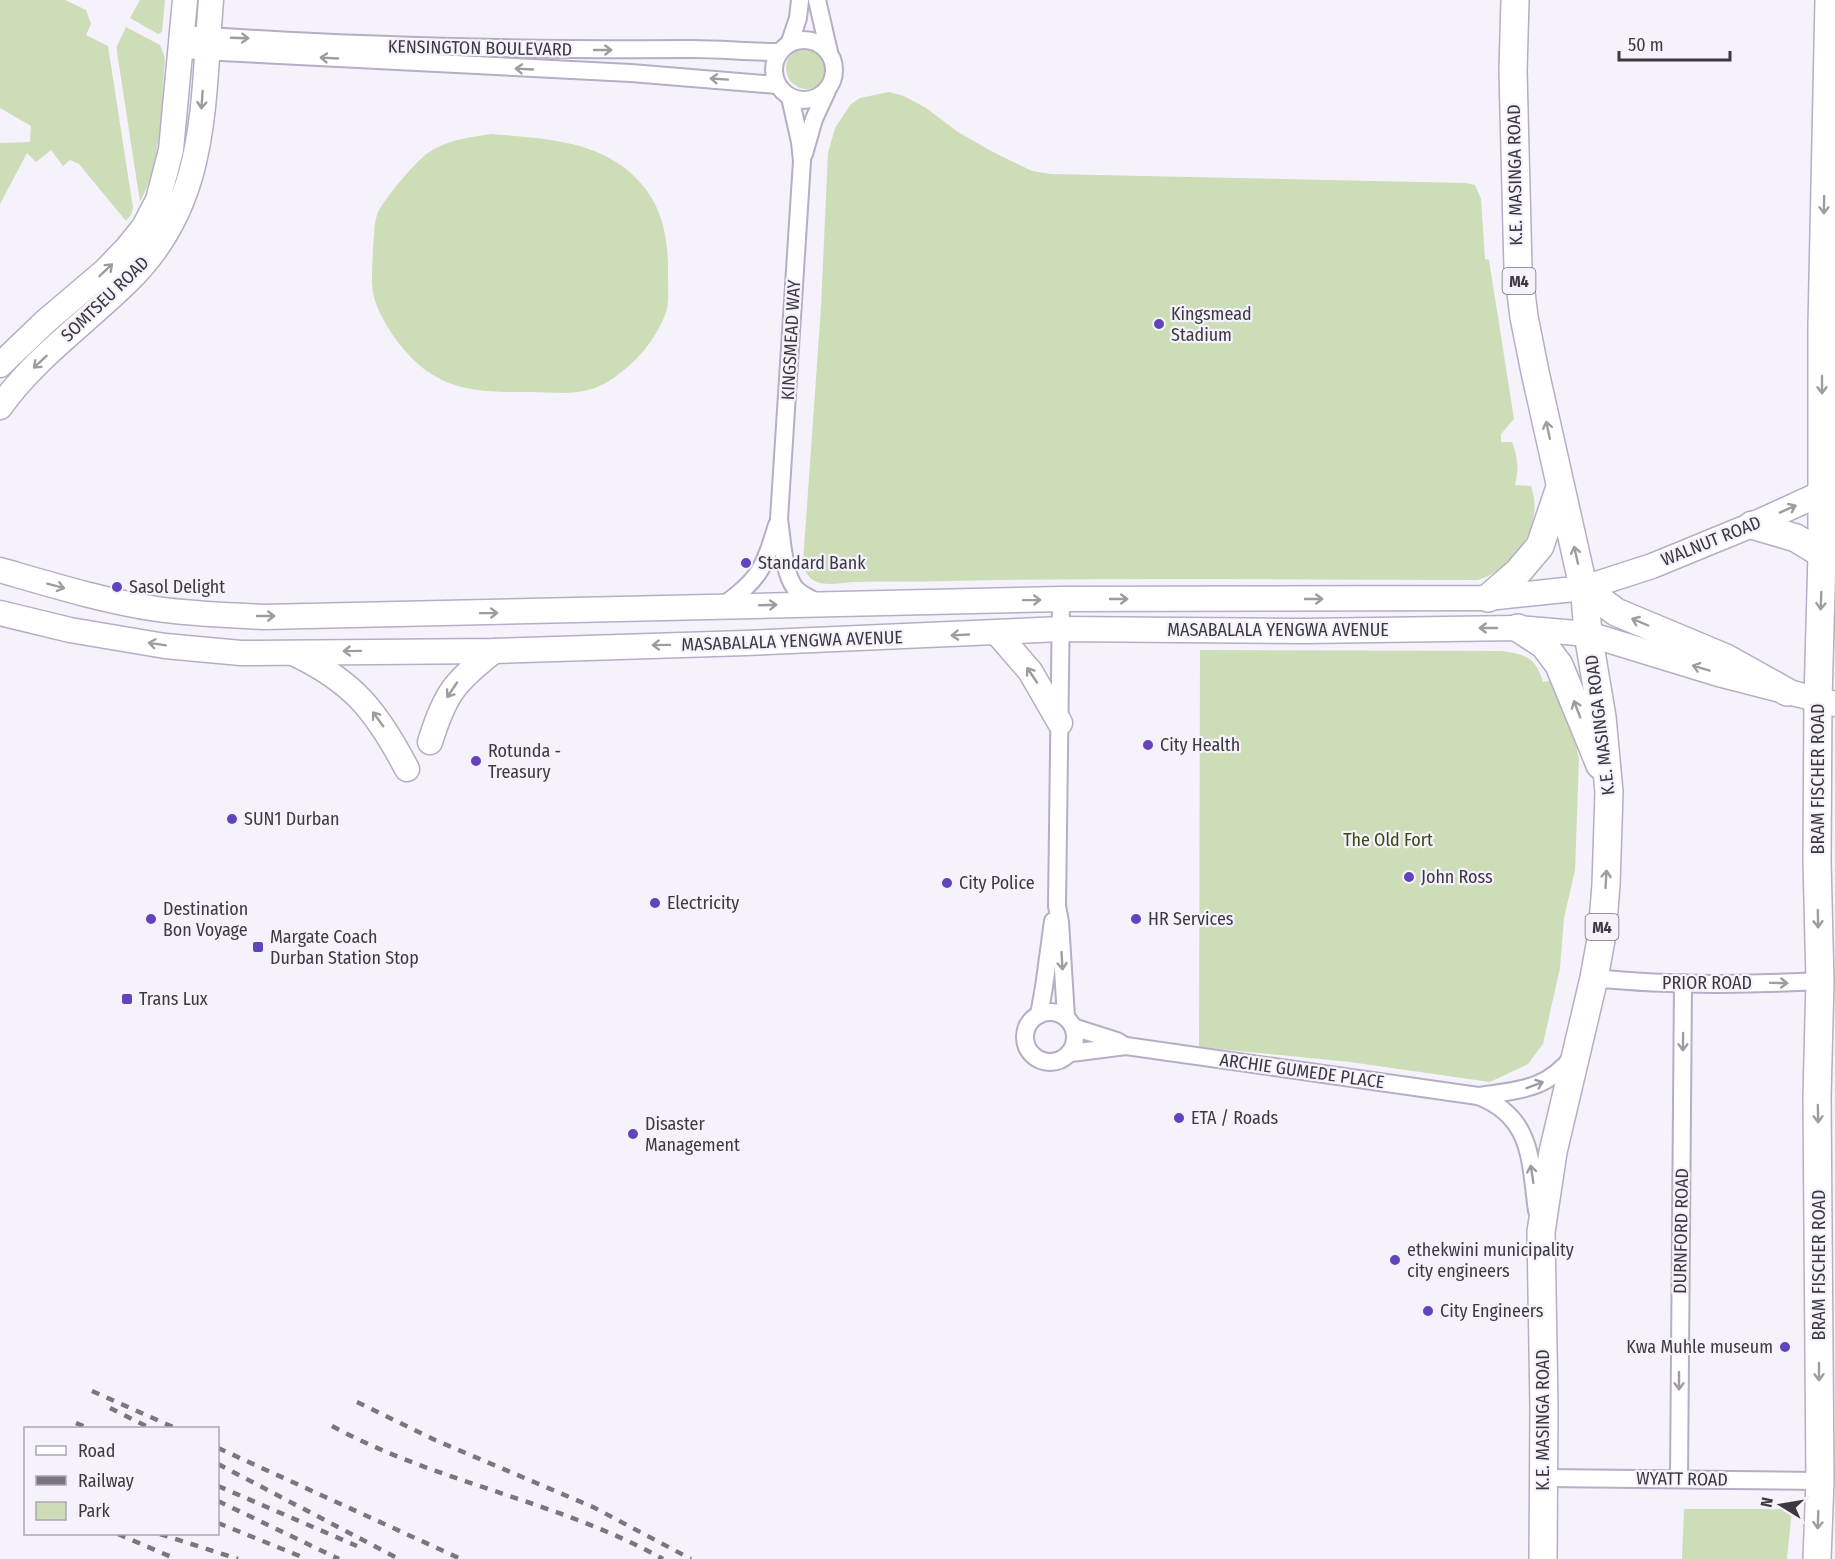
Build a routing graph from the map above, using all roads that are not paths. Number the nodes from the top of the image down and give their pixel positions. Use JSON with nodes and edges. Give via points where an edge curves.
{"nodes":[{"id":1,"x":185,"y":0,"type":"edge"},
{"id":2,"x":211,"y":0,"type":"edge"},
{"id":3,"x":800,"y":0,"type":"edge"},
{"id":4,"x":817,"y":0,"type":"edge"},
{"id":5,"x":1501,"y":0,"type":"edge"},
{"id":6,"x":1515,"y":0,"type":"edge"},
{"id":7,"x":1829,"y":0,"type":"edge"},
{"id":8,"x":181,"y":42,"type":"junction"},
{"id":9,"x":207,"y":44,"type":"junction"},
{"id":10,"x":784,"y":47,"type":"junction"},
{"id":11,"x":829,"y":52,"type":"junction"},
{"id":12,"x":1513,"y":71,"type":"junction"},
{"id":13,"x":777,"y":85,"type":"junction"},
{"id":14,"x":827,"y":90,"type":"junction"},
{"id":15,"x":790,"y":97,"type":"junction"},
{"id":16,"x":802,"y":161,"type":"junction"},
{"id":17,"x":1822,"y":326,"type":"junction"},
{"id":18,"x":1835,"y":359,"type":"edge"},
{"id":19,"x":0,"y":365,"type":"edge"},
{"id":20,"x":0,"y":407,"type":"edge"},
{"id":21,"x":1560,"y":487,"type":"junction"},
{"id":22,"x":1829,"y":489,"type":"edge"},
{"id":23,"x":779,"y":519,"type":"junction"},
{"id":24,"x":1752,"y":525,"type":"junction"},
{"id":25,"x":1822,"y":554,"type":"junction"},
{"id":26,"x":0,"y":570,"type":"edge"},
{"id":27,"x":1584,"y":588,"type":"junction"},
{"id":28,"x":1488,"y":598,"type":"junction"},
{"id":29,"x":1060,"y":599,"type":"junction"},
{"id":30,"x":823,"y":605,"type":"junction"},
{"id":31,"x":720,"y":607,"type":"junction"},
{"id":32,"x":0,"y":613,"type":"edge"},
{"id":33,"x":1518,"y":628,"type":"junction"},
{"id":34,"x":1061,"y":629,"type":"junction"},
{"id":35,"x":997,"y":633,"type":"junction"},
{"id":36,"x":1588,"y":634,"type":"junction"},
{"id":37,"x":494,"y":651,"type":"junction"},
{"id":38,"x":290,"y":652,"type":"junction"},
{"id":39,"x":1787,"y":692,"type":"junction"},
{"id":40,"x":1827,"y":702,"type":"edge"},
{"id":41,"x":1060,"y":723,"type":"junction"},
{"id":42,"x":430,"y":742,"type":"dead end"},
{"id":43,"x":407,"y":769,"type":"dead end"},
{"id":44,"x":1608,"y":782,"type":"junction"},
{"id":45,"x":1835,"y":830,"type":"edge"},
{"id":46,"x":1817,"y":861,"type":"junction"},
{"id":47,"x":1057,"y":906,"type":"junction"},
{"id":48,"x":1594,"y":978,"type":"junction"},
{"id":49,"x":1820,"y":981,"type":"junction"},
{"id":50,"x":1683,"y":983,"type":"junction"},
{"id":51,"x":1038,"y":1015,"type":"junction"},
{"id":52,"x":1070,"y":1022,"type":"junction"},
{"id":53,"x":1126,"y":1046,"type":"junction"},
{"id":54,"x":1578,"y":1049,"type":"junction"},
{"id":55,"x":1071,"y":1053,"type":"junction"},
{"id":56,"x":1478,"y":1096,"type":"junction"},
{"id":57,"x":1541,"y":1232,"type":"junction"},
{"id":58,"x":1544,"y":1478,"type":"junction"},
{"id":59,"x":1679,"y":1479,"type":"junction"},
{"id":60,"x":1820,"y":1481,"type":"junction"},
{"id":61,"x":1543,"y":1559,"type":"edge"},
{"id":62,"x":1817,"y":1559,"type":"edge"}],
"edges":[{"from":1,"to":8,"type":"main road","name":"SOMTSEU ROAD"},
{"from":2,"to":9,"type":"main road","name":"SOMTSEU ROAD"},
{"from":3,"to":10,"type":"street","via":[[798,18]]},
{"from":4,"to":11,"type":"street"},
{"from":5,"to":12,"type":"highway"},
{"from":6,"to":12,"type":"highway","name":"K.E. MASINGA ROAD","number":"M4"},
{"from":7,"to":17,"type":"highway","name":"BRAM FISCHER ROAD","one_way":true},
{"from":8,"to":9,"type":"street","name":"KENSINGTON BOULEVARD"},
{"from":19,"to":8,"type":"main road","name":"SOMTSEU ROAD","one_way":true,"via":[[105,271],[144,227],[158,200],[171,150]]},
{"from":9,"to":10,"type":"street","name":"KENSINGTON BOULEVARD","one_way":true,"via":[[531,50]]},
{"from":13,"to":9,"type":"street","name":"KENSINGTON BOULEVARD","one_way":true},
{"from":9,"to":20,"type":"main road","name":"SOMTSEU ROAD","one_way":true,"via":[[200,140],[173,224],[146,264],[33,368]]},
{"from":10,"to":11,"type":"street","via":[[809,40]]},
{"from":10,"to":13,"type":"street","via":[[773,68]]},
{"from":11,"to":14,"type":"street","via":[[834,75]]},
{"from":21,"to":12,"type":"highway","name":"K.E. MASINGA ROAD","number":"M4","one_way":true,"via":[[1524,317],[1518,268]]},
{"from":13,"to":15,"type":"street"},
{"from":14,"to":15,"type":"street","via":[[814,99]]},
{"from":14,"to":16,"type":"street","name":"KINGSMEAD WAY"},
{"from":15,"to":16,"type":"street","name":"KINGSMEAD WAY"},
{"from":16,"to":23,"type":"street","name":"KINGSMEAD WAY"},
{"from":17,"to":18,"type":"highway"},
{"from":17,"to":22,"type":"highway","name":"BRAM FISCHER ROAD","one_way":true},
{"from":27,"to":21,"type":"highway","name":"K.E. MASINGA ROAD","number":"M4","one_way":true},
{"from":21,"to":28,"type":"highway","via":[[1536,551]]},
{"from":24,"to":22,"type":"main road","name":"WALNUT ROAD","one_way":true},
{"from":22,"to":25,"type":"highway","name":"BRAM FISCHER ROAD"},
{"from":23,"to":30,"type":"street","name":"KINGSMEAD WAY","via":[[784,554],[795,588]]},
{"from":23,"to":31,"type":"street","name":"KINGSMEAD WAY","via":[[766,560],[756,577]]},
{"from":24,"to":25,"type":"highway","via":[[1796,538]]},
{"from":24,"to":27,"type":"main road","name":"WALNUT ROAD","via":[[1652,566]]},
{"from":25,"to":40,"type":"highway","name":"BRAM FISCHER ROAD","one_way":true},
{"from":26,"to":31,"type":"main road","name":"MASABALALA YENGWA AVENUE","one_way":true,"via":[[155,609],[208,615],[410,615]]},
{"from":27,"to":28,"type":"main road","name":"MASABALALA YENGWA AVENUE"},
{"from":27,"to":36,"type":"highway","name":"K.E. MASINGA ROAD","number":"M4"},
{"from":39,"to":27,"type":"highway","one_way":true,"via":[[1726,658],[1616,612]]},
{"from":29,"to":28,"type":"main road","name":"MASABALALA YENGWA AVENUE","one_way":true},
{"from":30,"to":29,"type":"main road","name":"MASABALALA YENGWA AVENUE","one_way":true},
{"from":29,"to":34,"type":"street"},
{"from":31,"to":30,"type":"main road","name":"MASABALALA YENGWA AVENUE","one_way":true},
{"from":38,"to":32,"type":"main road","name":"MASABALALA YENGWA AVENUE","one_way":true,"via":[[165,646]]},
{"from":33,"to":34,"type":"main road","name":"MASABALALA YENGWA AVENUE","one_way":true,"via":[[1304,632]]},
{"from":33,"to":36,"type":"main road","name":"MASABALALA YENGWA AVENUE"},
{"from":44,"to":33,"type":"highway","one_way":true,"via":[[1559,665],[1544,645]]},
{"from":34,"to":35,"type":"main road","name":"MASABALALA YENGWA AVENUE"},
{"from":34,"to":41,"type":"street"},
{"from":35,"to":37,"type":"main road","name":"MASABALALA YENGWA AVENUE","one_way":true},
{"from":41,"to":35,"type":"main road","one_way":true,"via":[[1030,671]]},
{"from":39,"to":36,"type":"main road","name":"MASABALALA YENGWA AVENUE","one_way":true},
{"from":36,"to":44,"type":"highway","name":"K.E. MASINGA ROAD","number":"M4"},
{"from":37,"to":38,"type":"main road","name":"MASABALALA YENGWA AVENUE","one_way":true},
{"from":37,"to":42,"type":"main road","one_way":true,"via":[[451,691]]},
{"from":43,"to":38,"type":"main road","one_way":true,"via":[[385,729],[358,696],[330,672]]},
{"from":39,"to":40,"type":"main road","name":"MASABALALA YENGWA AVENUE"},
{"from":40,"to":46,"type":"highway","name":"BRAM FISCHER ROAD"},
{"from":41,"to":47,"type":"street"},
{"from":48,"to":44,"type":"highway","name":"K.E. MASINGA ROAD","number":"M4","one_way":true,"via":[[1606,885]]},
{"from":45,"to":46,"type":"highway"},
{"from":46,"to":49,"type":"highway","name":"BRAM FISCHER ROAD","one_way":true},
{"from":47,"to":51,"type":"street"},
{"from":47,"to":52,"type":"street","one_way":true},
{"from":48,"to":50,"type":"street","name":"PRIOR ROAD"},
{"from":48,"to":54,"type":"highway","name":"K.E. MASINGA ROAD","number":"M4"},
{"from":50,"to":49,"type":"street","name":"PRIOR ROAD","one_way":true},
{"from":49,"to":60,"type":"highway","name":"BRAM FISCHER ROAD","one_way":true},
{"from":50,"to":59,"type":"street","name":"DURNFORD ROAD","one_way":true},
{"from":51,"to":52,"type":"street","via":[[1053,1012]]},
{"from":51,"to":55,"type":"street","via":[[1025,1034],[1030,1053],[1049,1063]]},
{"from":52,"to":53,"type":"street","name":"ARCHIE GUMEDE PLACE"},
{"from":52,"to":55,"type":"street","via":[[1076,1040]]},
{"from":53,"to":55,"type":"street","name":"ARCHIE GUMEDE PLACE"},
{"from":53,"to":56,"type":"street","name":"ARCHIE GUMEDE PLACE"},
{"from":56,"to":54,"type":"street","name":"ARCHIE GUMEDE PLACE","one_way":true,"via":[[1534,1087],[1564,1068]]},
{"from":54,"to":57,"type":"highway","name":"K.E. MASINGA ROAD","number":"M4","via":[[1553,1152]]},
{"from":57,"to":56,"type":"street","name":"ARCHIE GUMEDE PLACE","one_way":true,"via":[[1522,1133],[1506,1111]]},
{"from":57,"to":58,"type":"highway","name":"K.E. MASINGA ROAD","number":"M4"},
{"from":58,"to":59,"type":"street","name":"WYATT ROAD"},
{"from":58,"to":61,"type":"highway","name":"K.E. MASINGA ROAD","number":"M4"},
{"from":59,"to":60,"type":"street","name":"WYATT ROAD"},
{"from":60,"to":62,"type":"highway","name":"BRAM FISCHER ROAD","one_way":true}]}
